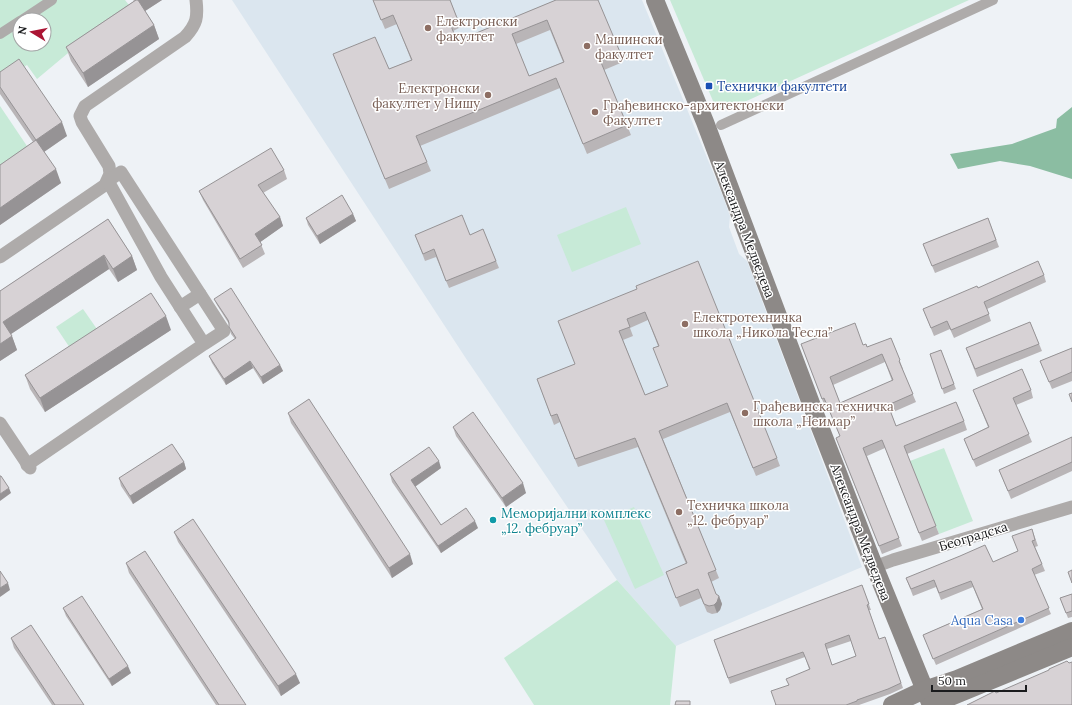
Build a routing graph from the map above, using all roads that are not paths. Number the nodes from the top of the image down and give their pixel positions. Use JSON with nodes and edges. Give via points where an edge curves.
{"nodes":[{"id":1,"x":52,"y":0,"type":"edge"},
{"id":2,"x":196,"y":0,"type":"edge"},
{"id":3,"x":655,"y":0,"type":"edge"},
{"id":4,"x":993,"y":0,"type":"edge"},
{"id":5,"x":34,"y":12,"type":"edge"},
{"id":6,"x":12,"y":27,"type":"edge"},
{"id":7,"x":0,"y":34,"type":"edge"},
{"id":8,"x":721,"y":125,"type":"dead end"},
{"id":9,"x":108,"y":181,"type":"junction"},
{"id":10,"x":0,"y":257,"type":"edge"},
{"id":11,"x":200,"y":294,"type":"junction"},
{"id":12,"x":180,"y":307,"type":"junction"},
{"id":13,"x":204,"y":344,"type":"junction"},
{"id":14,"x":0,"y":423,"type":"edge"},
{"id":15,"x":1072,"y":507,"type":"edge"},
{"id":16,"x":874,"y":567,"type":"junction"},
{"id":17,"x":1072,"y":631,"type":"edge"},
{"id":18,"x":1072,"y":647,"type":"edge"},
{"id":19,"x":929,"y":700,"type":"edge"},
{"id":20,"x":892,"y":705,"type":"edge"}],
"edges":[{"from":1,"to":5,"type":"street"},
{"from":2,"to":9,"type":"street","via":[[196,19],[192,30],[185,37],[85,106],[81,112],[82,122],[109,166]]},
{"from":3,"to":16,"type":"main road","name":"Александра Медведева","via":[[705,122]]},
{"from":4,"to":8,"type":"street"},
{"from":6,"to":7,"type":"street"},
{"from":9,"to":10,"type":"street","via":[[103,188]]},
{"from":9,"to":11,"type":"street","via":[[121,172]]},
{"from":9,"to":12,"type":"street"},
{"from":11,"to":12,"type":"street"},
{"from":11,"to":13,"type":"street","via":[[224,331]]},
{"from":12,"to":13,"type":"street"},
{"from":13,"to":14,"type":"street","via":[[29,467]]},
{"from":15,"to":16,"type":"street","name":"Београдска"},
{"from":16,"to":19,"type":"main road","name":"Александра Медведева"},
{"from":17,"to":19,"type":"main road","via":[[957,679]]},
{"from":18,"to":19,"type":"main road"},
{"from":19,"to":20,"type":"main road"}]}
